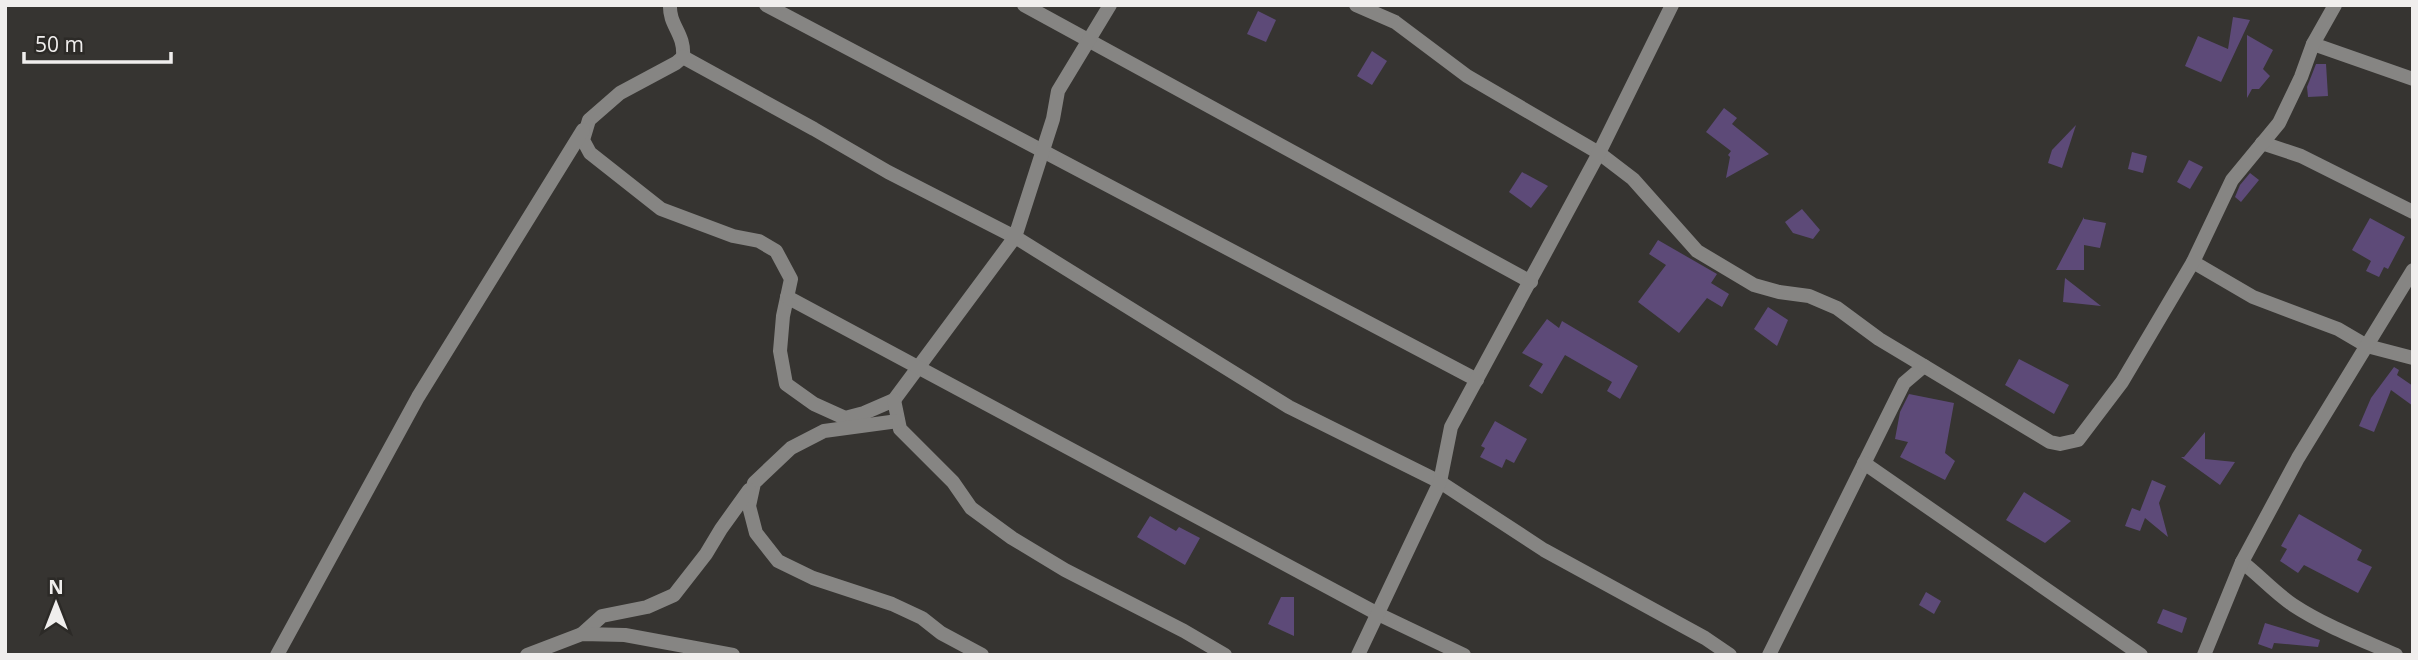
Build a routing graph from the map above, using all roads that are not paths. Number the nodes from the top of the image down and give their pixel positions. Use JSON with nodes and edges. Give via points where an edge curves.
{"nodes":[{"id":1,"x":670,"y":5,"type":"edge"},
{"id":2,"x":766,"y":5,"type":"edge"},
{"id":3,"x":1024,"y":5,"type":"edge"},
{"id":4,"x":1110,"y":5,"type":"edge"},
{"id":5,"x":1356,"y":5,"type":"edge"},
{"id":6,"x":1672,"y":5,"type":"edge"},
{"id":7,"x":2335,"y":5,"type":"edge"},
{"id":8,"x":1088,"y":40,"type":"junction"},
{"id":9,"x":2313,"y":44,"type":"junction"},
{"id":10,"x":683,"y":57,"type":"junction"},
{"id":11,"x":2413,"y":79,"type":"edge"},
{"id":12,"x":589,"y":120,"type":"junction"},
{"id":13,"x":2262,"y":143,"type":"junction"},
{"id":14,"x":1043,"y":151,"type":"junction"},
{"id":15,"x":1599,"y":153,"type":"junction"},
{"id":16,"x":2413,"y":212,"type":"edge"},
{"id":17,"x":1015,"y":237,"type":"junction"},
{"id":18,"x":2193,"y":262,"type":"junction"},
{"id":19,"x":2413,"y":271,"type":"edge"},
{"id":20,"x":1531,"y":282,"type":"junction"},
{"id":21,"x":787,"y":297,"type":"junction"},
{"id":22,"x":2367,"y":346,"type":"junction"},
{"id":23,"x":2413,"y":358,"type":"edge"},
{"id":24,"x":1924,"y":366,"type":"junction"},
{"id":25,"x":918,"y":367,"type":"junction"},
{"id":26,"x":1477,"y":380,"type":"junction"},
{"id":27,"x":894,"y":400,"type":"junction"},
{"id":28,"x":898,"y":421,"type":"junction"},
{"id":29,"x":1864,"y":463,"type":"junction"},
{"id":30,"x":1440,"y":482,"type":"junction"},
{"id":31,"x":754,"y":483,"type":"junction"},
{"id":32,"x":2242,"y":562,"type":"junction"},
{"id":33,"x":1378,"y":614,"type":"junction"},
{"id":34,"x":582,"y":634,"type":"junction"},
{"id":35,"x":277,"y":655,"type":"edge"},
{"id":36,"x":527,"y":655,"type":"edge"},
{"id":37,"x":733,"y":655,"type":"edge"},
{"id":38,"x":982,"y":655,"type":"edge"},
{"id":39,"x":1225,"y":655,"type":"edge"},
{"id":40,"x":1359,"y":655,"type":"edge"},
{"id":41,"x":1464,"y":655,"type":"edge"},
{"id":42,"x":1730,"y":655,"type":"edge"},
{"id":43,"x":1769,"y":655,"type":"edge"},
{"id":44,"x":2141,"y":655,"type":"edge"},
{"id":45,"x":2204,"y":655,"type":"edge"},
{"id":46,"x":2396,"y":655,"type":"edge"}],
"edges":[{"from":1,"to":10,"type":"street","via":[[684,44]]},
{"from":2,"to":14,"type":"street"},
{"from":3,"to":8,"type":"street"},
{"from":4,"to":8,"type":"street"},
{"from":5,"to":15,"type":"street","via":[[1395,22],[1466,76]]},
{"from":6,"to":15,"type":"street"},
{"from":7,"to":9,"type":"street"},
{"from":8,"to":14,"type":"street","via":[[1058,91]]},
{"from":8,"to":20,"type":"street"},
{"from":9,"to":11,"type":"street"},
{"from":9,"to":13,"type":"street","via":[[2288,106]]},
{"from":10,"to":12,"type":"street","via":[[620,93]]},
{"from":10,"to":17,"type":"street"},
{"from":12,"to":21,"type":"street","via":[[583,139],[590,153],[661,209],[733,236],[760,241],[776,251],[791,279]]},
{"from":12,"to":35,"type":"street","via":[[418,397]]},
{"from":13,"to":16,"type":"street","via":[[2301,156]]},
{"from":13,"to":18,"type":"street","via":[[2232,180]]},
{"from":14,"to":17,"type":"street"},
{"from":14,"to":26,"type":"street"},
{"from":15,"to":20,"type":"street"},
{"from":15,"to":24,"type":"street","via":[[1633,179],[1697,251],[1754,285],[1837,307]]},
{"from":17,"to":25,"type":"street"},
{"from":17,"to":30,"type":"street","via":[[1289,407]]},
{"from":18,"to":22,"type":"street","via":[[2253,298],[2338,329]]},
{"from":18,"to":24,"type":"street","via":[[2122,382],[2078,440],[2050,442]]},
{"from":19,"to":22,"type":"street"},
{"from":20,"to":26,"type":"street"},
{"from":21,"to":25,"type":"street"},
{"from":21,"to":27,"type":"street","via":[[780,351],[786,384],[845,418]]},
{"from":22,"to":23,"type":"street"},
{"from":22,"to":32,"type":"street","via":[[2298,458]]},
{"from":24,"to":29,"type":"street","via":[[1904,383]]},
{"from":25,"to":27,"type":"street"},
{"from":25,"to":33,"type":"street"},
{"from":26,"to":30,"type":"street","via":[[1451,427]]},
{"from":27,"to":28,"type":"street"},
{"from":28,"to":31,"type":"street","via":[[824,431],[791,448]]},
{"from":28,"to":39,"type":"street","via":[[900,429],[953,482],[971,508],[1012,538]]},
{"from":29,"to":43,"type":"street"},
{"from":29,"to":44,"type":"street"},
{"from":30,"to":33,"type":"street"},
{"from":30,"to":42,"type":"street","via":[[1544,550]]},
{"from":31,"to":34,"type":"street","via":[[674,595],[647,607],[602,616]]},
{"from":31,"to":38,"type":"street","via":[[749,506],[756,533],[778,561],[813,578],[892,604]]},
{"from":32,"to":45,"type":"street"},
{"from":32,"to":46,"type":"street","via":[[2314,618]]},
{"from":33,"to":40,"type":"street"},
{"from":33,"to":41,"type":"street"},
{"from":34,"to":36,"type":"street"},
{"from":34,"to":37,"type":"street","via":[[625,635]]}]}
